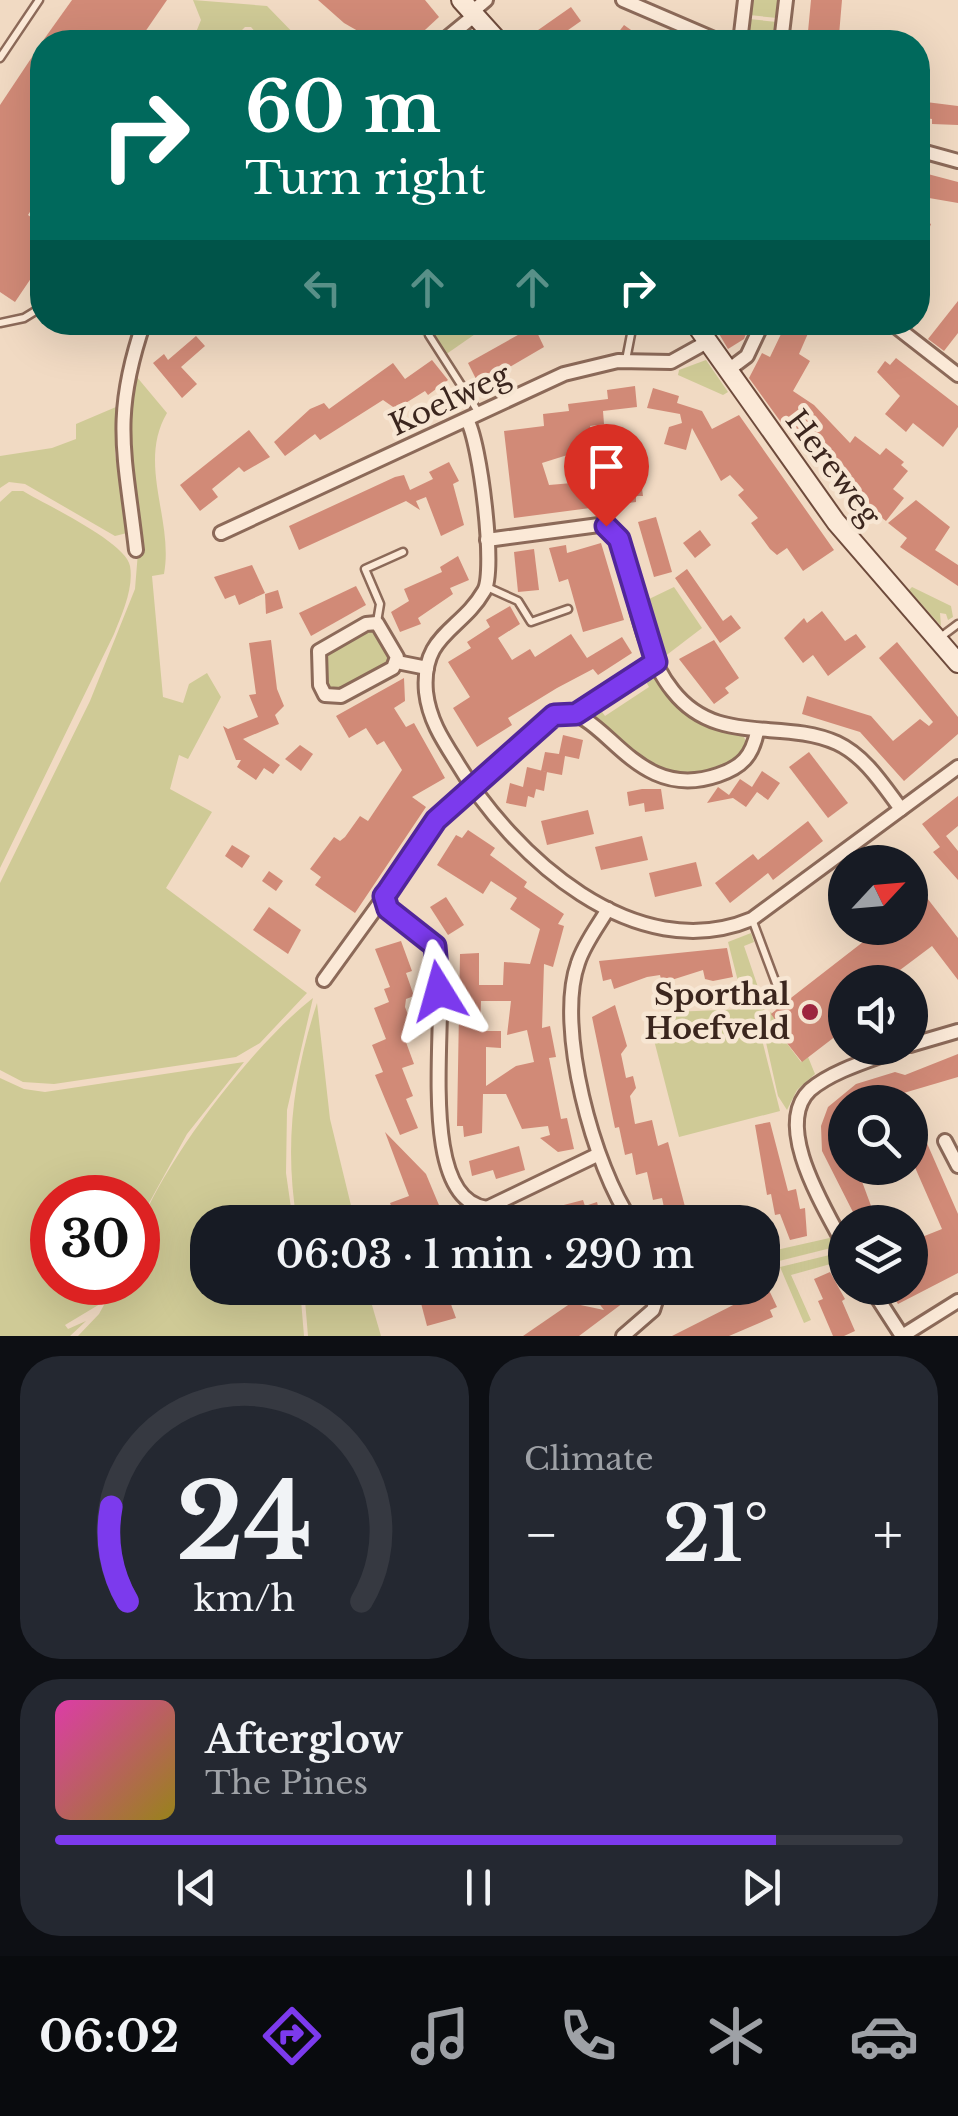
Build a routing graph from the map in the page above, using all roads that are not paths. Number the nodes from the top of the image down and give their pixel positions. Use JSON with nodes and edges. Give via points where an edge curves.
{"nodes":[{"id":1,"x":38,"y":0,"type":"edge"},
{"id":2,"x":624,"y":0,"type":"edge"},
{"id":3,"x":745,"y":0,"type":"edge"},
{"id":4,"x":786,"y":0,"type":"edge"},
{"id":5,"x":474,"y":6,"type":"edge"},
{"id":6,"x":453,"y":30,"type":"edge"},
{"id":7,"x":491,"y":30,"type":"edge"},
{"id":8,"x":693,"y":30,"type":"edge"},
{"id":9,"x":741,"y":30,"type":"edge"},
{"id":10,"x":782,"y":30,"type":"edge"},
{"id":11,"x":0,"y":58,"type":"edge"},
{"id":12,"x":930,"y":153,"type":"edge"},
{"id":13,"x":958,"y":161,"type":"edge"},
{"id":14,"x":30,"y":314,"type":"edge"},
{"id":15,"x":0,"y":323,"type":"edge"},
{"id":16,"x":140,"y":335,"type":"edge"},
{"id":17,"x":429,"y":335,"type":"dead end"},
{"id":18,"x":631,"y":335,"type":"edge"},
{"id":19,"x":702,"y":335,"type":"edge"},
{"id":20,"x":756,"y":335,"type":"edge"},
{"id":21,"x":907,"y":335,"type":"edge"},
{"id":22,"x":707,"y":342,"type":"junction"},
{"id":23,"x":626,"y":361,"type":"junction"},
{"id":24,"x":727,"y":371,"type":"junction"},
{"id":25,"x":958,"y":375,"type":"edge"},
{"id":26,"x":473,"y":417,"type":"junction"},
{"id":27,"x":221,"y":533,"type":"dead end"},
{"id":28,"x":487,"y":540,"type":"junction"},
{"id":29,"x":136,"y":550,"type":"dead end"},
{"id":30,"x":403,"y":552,"type":"dead end"},
{"id":31,"x":486,"y":587,"type":"junction"},
{"id":32,"x":568,"y":609,"type":"dead end"},
{"id":33,"x":377,"y":623,"type":"junction"},
{"id":34,"x":958,"y":624,"type":"edge"},
{"id":35,"x":937,"y":640,"type":"junction"},
{"id":36,"x":396,"y":662,"type":"junction"},
{"id":37,"x":656,"y":662,"type":"junction"},
{"id":38,"x":958,"y":663,"type":"edge"},
{"id":39,"x":426,"y":668,"type":"junction"},
{"id":40,"x":576,"y":714,"type":"junction"},
{"id":41,"x":756,"y":732,"type":"junction"},
{"id":42,"x":958,"y":767,"type":"edge"},
{"id":43,"x":472,"y":788,"type":"junction"},
{"id":44,"x":901,"y":809,"type":"junction"},
{"id":45,"x":384,"y":896,"type":"junction"},
{"id":46,"x":608,"y":909,"type":"junction"},
{"id":47,"x":752,"y":919,"type":"junction"},
{"id":48,"x":324,"y":980,"type":"dead end"},
{"id":49,"x":777,"y":986,"type":"dead end"},
{"id":50,"x":958,"y":1032,"type":"edge"},
{"id":51,"x":928,"y":1040,"type":"edge"},
{"id":52,"x":862,"y":1065,"type":"edge"},
{"id":53,"x":945,"y":1140,"type":"dead end"},
{"id":54,"x":597,"y":1156,"type":"junction"},
{"id":55,"x":958,"y":1166,"type":"edge"},
{"id":56,"x":473,"y":1205,"type":"edge"},
{"id":57,"x":493,"y":1205,"type":"edge"},
{"id":58,"x":623,"y":1205,"type":"edge"},
{"id":59,"x":828,"y":1210,"type":"edge"},
{"id":60,"x":958,"y":1301,"type":"edge"},
{"id":61,"x":655,"y":1305,"type":"edge"},
{"id":62,"x":881,"y":1305,"type":"edge"},
{"id":63,"x":623,"y":1336,"type":"edge"},
{"id":64,"x":902,"y":1336,"type":"edge"}],
"edges":[{"from":1,"to":11,"type":"lane"},
{"from":2,"to":8,"type":"street"},
{"from":3,"to":9,"type":"street"},
{"from":4,"to":10,"type":"street"},
{"from":5,"to":6,"type":"street"},
{"from":5,"to":7,"type":"street"},
{"from":12,"to":13,"type":"street"},
{"from":14,"to":15,"type":"lane"},
{"from":16,"to":29,"type":"street","via":[[121,419]]},
{"from":17,"to":26,"type":"lane"},
{"from":18,"to":23,"type":"lane"},
{"from":19,"to":22,"type":"street","name":"Hereweg"},
{"from":20,"to":24,"type":"street","via":[[746,356]]},
{"from":21,"to":25,"type":"street"},
{"from":22,"to":23,"type":"street","name":"Koelweg","via":[[671,362]]},
{"from":22,"to":24,"type":"street","name":"Hereweg"},
{"from":23,"to":26,"type":"street","name":"Koelweg","via":[[564,374]]},
{"from":24,"to":35,"type":"street","name":"Hereweg","via":[[836,522]]},
{"from":26,"to":27,"type":"street","name":"Koelweg"},
{"from":26,"to":28,"type":"street"},
{"from":28,"to":31,"type":"street"},
{"from":28,"to":37,"type":"street","via":[[611,528]]},
{"from":30,"to":33,"type":"lane","via":[[365,570],[380,604]]},
{"from":31,"to":32,"type":"lane","via":[[518,601],[531,622]]},
{"from":31,"to":39,"type":"street","via":[[442,633]]},
{"from":33,"to":36,"type":"street"},
{"from":33,"to":36,"type":"street","via":[[321,648],[322,692],[341,696]]},
{"from":34,"to":35,"type":"lane"},
{"from":35,"to":38,"type":"street","name":"Hereweg"},
{"from":36,"to":39,"type":"street"},
{"from":37,"to":40,"type":"street"},
{"from":37,"to":41,"type":"street","via":[[692,710]]},
{"from":39,"to":43,"type":"street","via":[[432,721]]},
{"from":40,"to":41,"type":"street","via":[[640,766],[684,781],[737,767],[751,753]]},
{"from":40,"to":43,"type":"street","via":[[554,715]]},
{"from":41,"to":44,"type":"street","via":[[824,739],[850,750]]},
{"from":42,"to":44,"type":"street"},
{"from":43,"to":45,"type":"street","via":[[436,820]]},
{"from":43,"to":46,"type":"street","via":[[524,848]]},
{"from":44,"to":47,"type":"street"},
{"from":45,"to":48,"type":"street"},
{"from":45,"to":56,"type":"street","via":[[388,909],[430,940],[439,957],[441,1126],[456,1189]]},
{"from":46,"to":47,"type":"street","via":[[674,932],[722,931]]},
{"from":46,"to":54,"type":"street","via":[[578,963],[570,1001]]},
{"from":47,"to":49,"type":"lane"},
{"from":50,"to":51,"type":"street"},
{"from":52,"to":59,"type":"street","via":[[820,1083],[796,1117],[797,1141]]},
{"from":53,"to":55,"type":"street"},
{"from":54,"to":57,"type":"street"},
{"from":54,"to":58,"type":"street"},
{"from":60,"to":64,"type":"street"},
{"from":61,"to":63,"type":"street"},
{"from":62,"to":64,"type":"street"}]}
